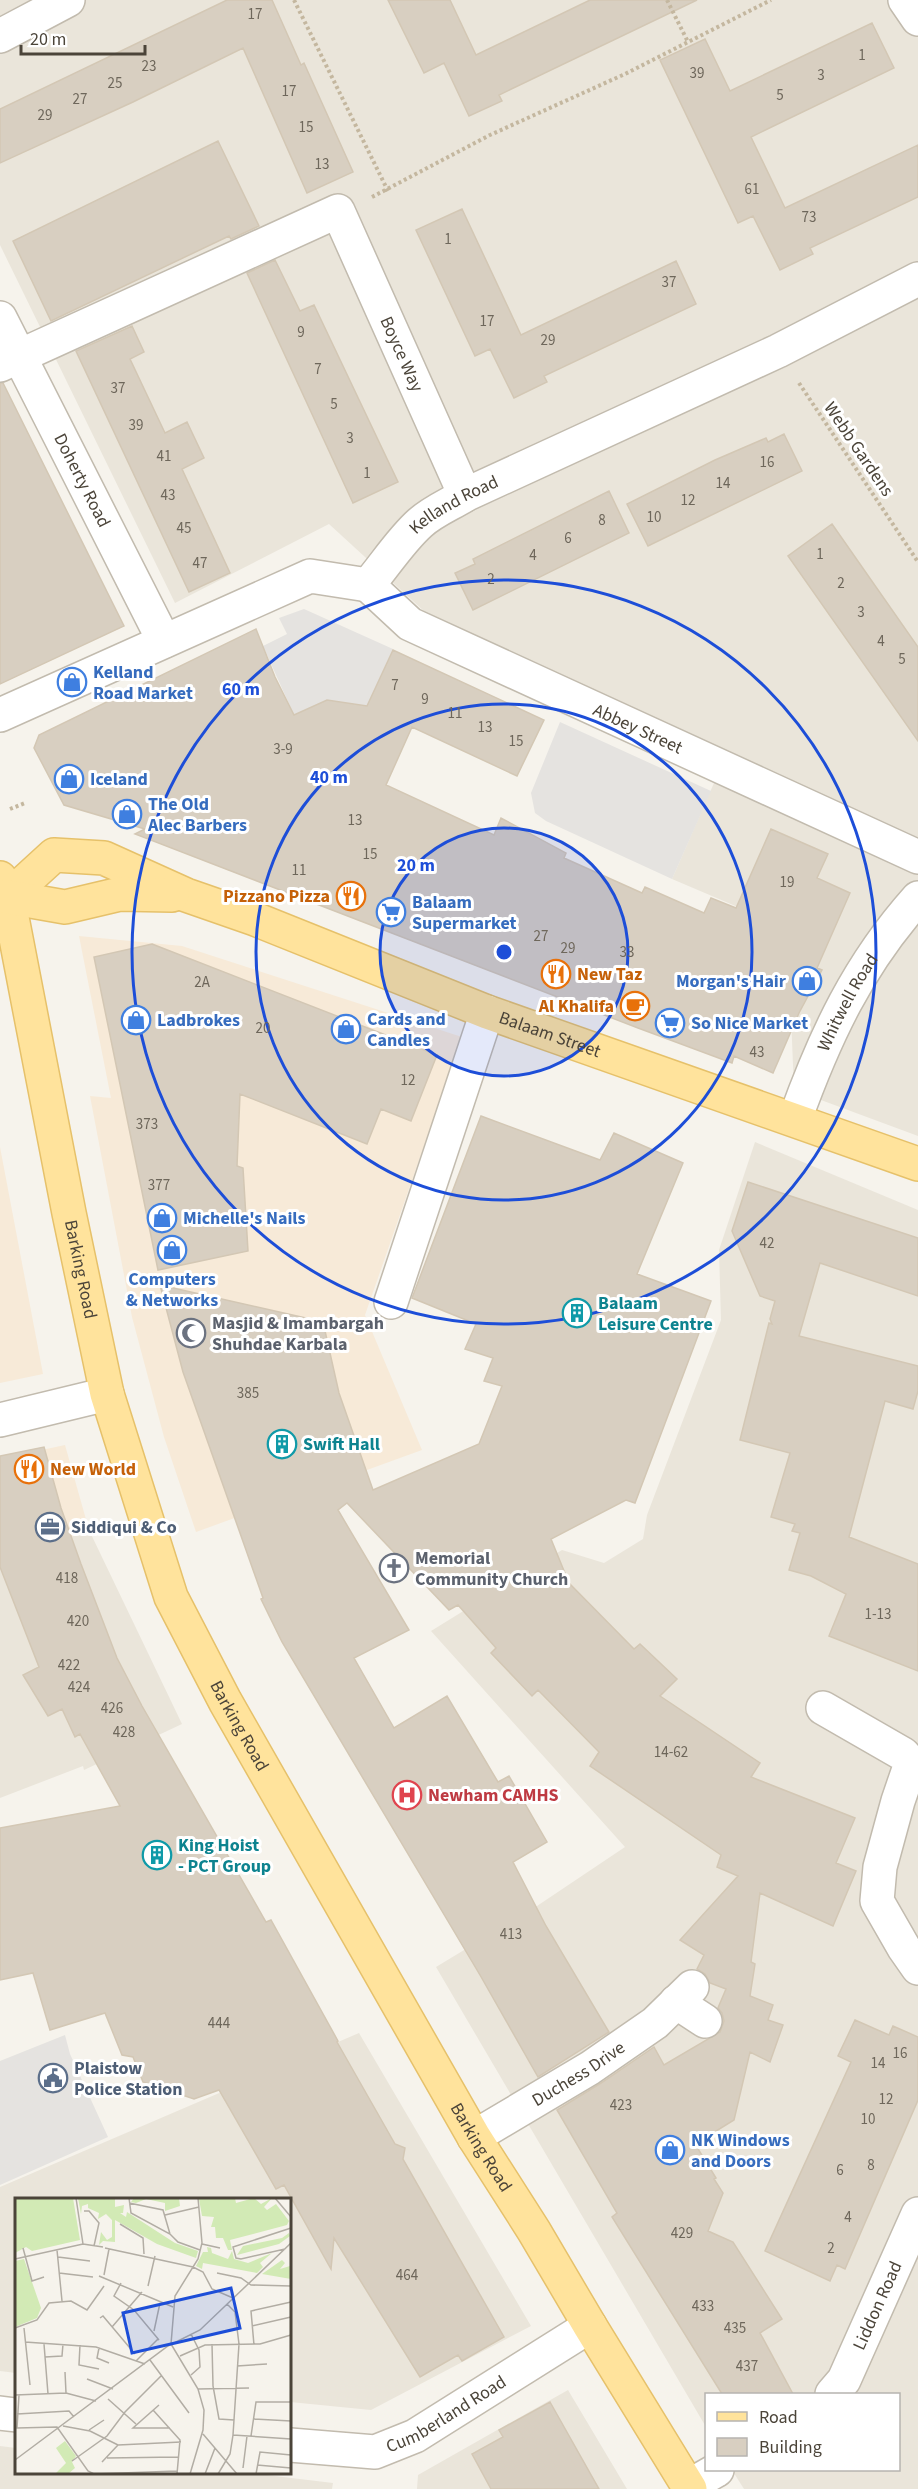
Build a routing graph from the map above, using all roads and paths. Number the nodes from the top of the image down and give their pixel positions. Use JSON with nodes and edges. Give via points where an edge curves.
{"nodes":[{"id":1,"x":68,"y":0,"type":"edge"},
{"id":2,"x":294,"y":0,"type":"edge"},
{"id":3,"x":667,"y":0,"type":"edge"},
{"id":4,"x":771,"y":0,"type":"edge"},
{"id":5,"x":905,"y":0,"type":"edge"},
{"id":6,"x":918,"y":19,"type":"edge"},
{"id":7,"x":0,"y":36,"type":"edge"},
{"id":8,"x":688,"y":42,"type":"junction"},
{"id":9,"x":388,"y":191,"type":"junction"},
{"id":10,"x":338,"y":211,"type":"junction"},
{"id":11,"x":918,"y":279,"type":"edge"},
{"id":12,"x":0,"y":318,"type":"edge"},
{"id":13,"x":778,"y":351,"type":"junction"},
{"id":14,"x":9,"y":361,"type":"edge"},
{"id":15,"x":465,"y":495,"type":"junction"},
{"id":16,"x":918,"y":562,"type":"edge"},
{"id":17,"x":368,"y":585,"type":"junction"},
{"id":18,"x":152,"y":646,"type":"junction"},
{"id":19,"x":0,"y":715,"type":"edge"},
{"id":20,"x":25,"y":803,"type":"dead end"},
{"id":21,"x":10,"y":809,"type":"dead end"},
{"id":22,"x":918,"y":857,"type":"edge"},
{"id":23,"x":3,"y":892,"type":"edge"},
{"id":24,"x":186,"y":896,"type":"junction"},
{"id":25,"x":918,"y":898,"type":"edge"},
{"id":26,"x":487,"y":1012,"type":"junction"},
{"id":27,"x":795,"y":1119,"type":"junction"},
{"id":28,"x":918,"y":1164,"type":"edge"},
{"id":29,"x":391,"y":1302,"type":"dead end"},
{"id":30,"x":107,"y":1394,"type":"junction"},
{"id":31,"x":0,"y":1420,"type":"edge"},
{"id":32,"x":823,"y":1708,"type":"dead end"},
{"id":33,"x":918,"y":1968,"type":"edge"},
{"id":34,"x":705,"y":2021,"type":"dead end"},
{"id":35,"x":474,"y":2137,"type":"junction"},
{"id":36,"x":918,"y":2214,"type":"edge"},
{"id":37,"x":590,"y":2326,"type":"junction"},
{"id":38,"x":833,"y":2393,"type":"edge"},
{"id":39,"x":0,"y":2413,"type":"edge"},
{"id":40,"x":15,"y":2415,"type":"edge"},
{"id":41,"x":291,"y":2445,"type":"edge"},
{"id":42,"x":714,"y":2471,"type":"edge"},
{"id":43,"x":689,"y":2487,"type":"edge"}],
"edges":[{"from":1,"to":7,"type":"street"},
{"from":2,"to":9,"type":"path"},
{"from":3,"to":8,"type":"path"},
{"from":4,"to":8,"type":"path"},
{"from":5,"to":6,"type":"street"},
{"from":8,"to":9,"type":"path","via":[[490,135]]},
{"from":9,"to":10,"type":"path"},
{"from":10,"to":14,"type":"street"},
{"from":10,"to":15,"type":"street","name":"Boyce Way"},
{"from":11,"to":13,"type":"street","name":"Kelland Road"},
{"from":12,"to":14,"type":"street","name":"Doherty Road"},
{"from":13,"to":15,"type":"street","name":"Kelland Road"},
{"from":13,"to":16,"type":"path","name":"Webb Gardens"},
{"from":14,"to":18,"type":"street","name":"Doherty Road"},
{"from":15,"to":17,"type":"street","name":"Kelland Road","via":[[422,521]]},
{"from":17,"to":18,"type":"street","via":[[310,576]]},
{"from":17,"to":22,"type":"street","name":"Abbey Street","via":[[410,624]]},
{"from":18,"to":19,"type":"street"},
{"from":20,"to":21,"type":"path"},
{"from":23,"to":24,"type":"main road","name":"Balaam Street","via":[[65,907],[120,894]]},
{"from":23,"to":24,"type":"main road","name":"Balaam Street","via":[[54,855],[104,858]]},
{"from":23,"to":30,"type":"main road","name":"Barking Road"},
{"from":24,"to":26,"type":"main road","name":"Balaam Street","via":[[255,919]]},
{"from":25,"to":27,"type":"street","name":"Whitwell Road","via":[[850,990],[814,1064]]},
{"from":26,"to":27,"type":"main road","name":"Balaam Street"},
{"from":26,"to":29,"type":"street"},
{"from":27,"to":28,"type":"main road","name":"Balaam Street"},
{"from":30,"to":31,"type":"street"},
{"from":30,"to":35,"type":"main road","name":"Barking Road","via":[[171,1597],[225,1701]]},
{"from":32,"to":33,"type":"street","via":[[903,1754],[910,1763],[880,1867],[877,1901]]},
{"from":34,"to":35,"type":"street","name":"Duchess Drive","via":[[684,1995],[655,2023],[590,2068]]},
{"from":35,"to":37,"type":"main road","name":"Barking Road"},
{"from":36,"to":38,"type":"street","name":"Liddon Road","via":[[844,2380]]},
{"from":37,"to":41,"type":"street","name":"Cumberland Road","via":[[395,2445],[375,2452]]},
{"from":37,"to":43,"type":"main road","name":"Barking Road"},
{"from":39,"to":40,"type":"street"},
{"from":42,"to":43,"type":"street"}]}
